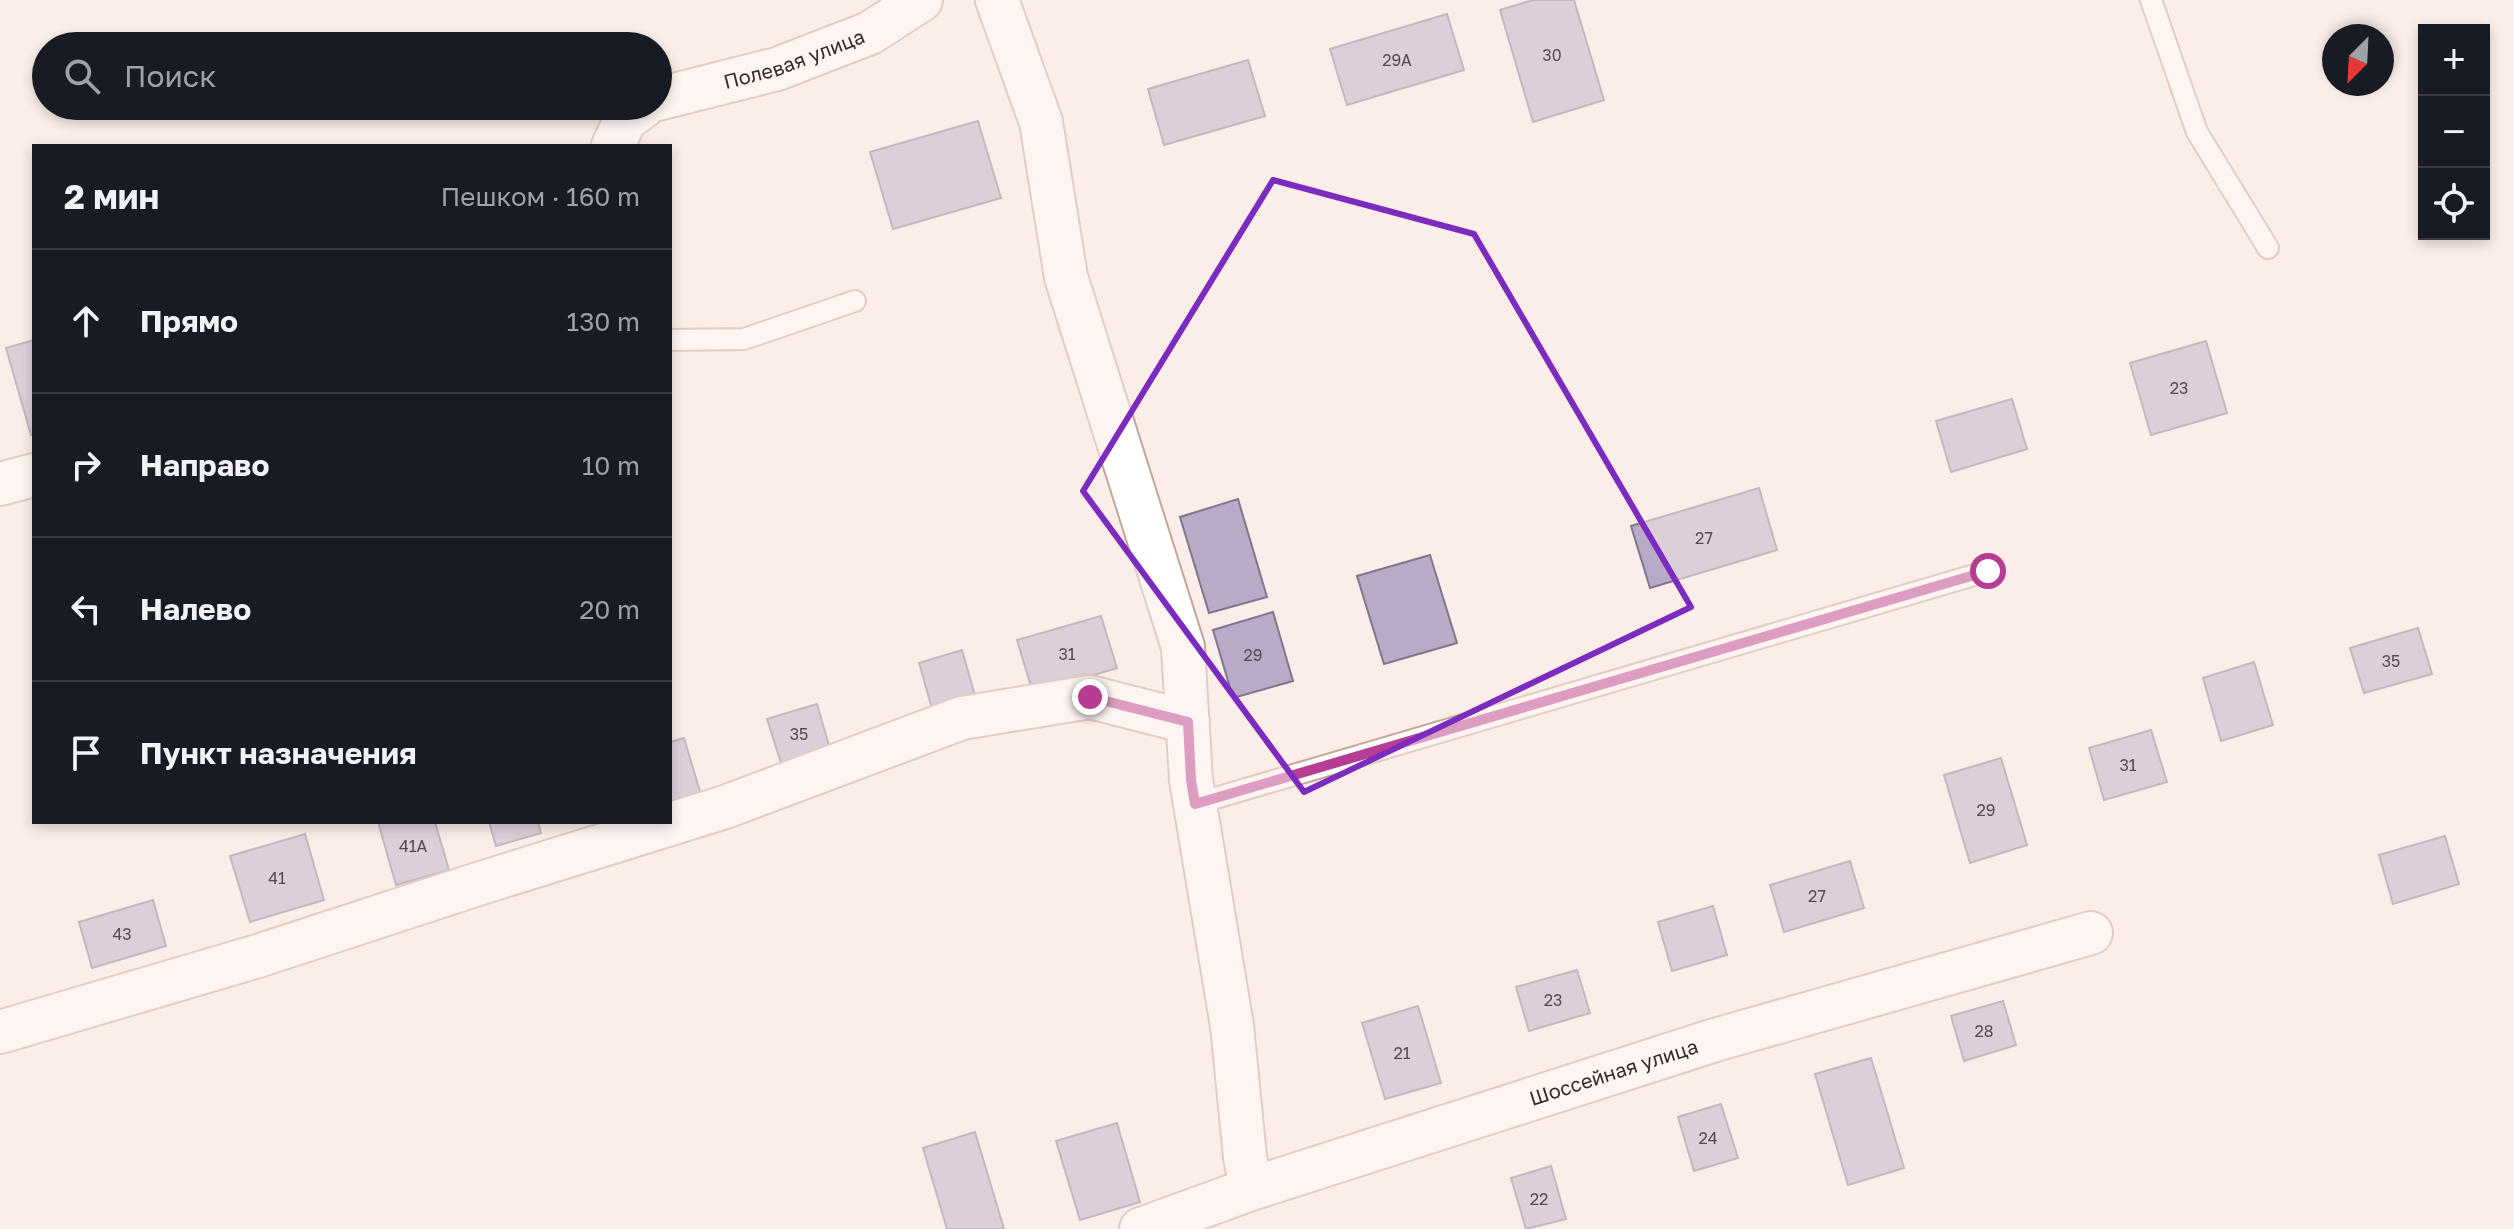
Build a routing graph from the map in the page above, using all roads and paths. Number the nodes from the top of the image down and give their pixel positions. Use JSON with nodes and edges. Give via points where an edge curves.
{"nodes":[{"id":1,"x":921,"y":0,"type":"edge"},
{"id":2,"x":997,"y":0,"type":"edge"},
{"id":3,"x":2151,"y":0,"type":"edge"},
{"id":4,"x":672,"y":95,"type":"edge"},
{"id":5,"x":625,"y":120,"type":"edge"},
{"id":6,"x":614,"y":144,"type":"edge"},
{"id":7,"x":2268,"y":248,"type":"dead end"},
{"id":8,"x":855,"y":301,"type":"dead end"},
{"id":9,"x":672,"y":340,"type":"edge"},
{"id":10,"x":32,"y":476,"type":"edge"},
{"id":11,"x":0,"y":484,"type":"edge"},
{"id":12,"x":1988,"y":571,"type":"dead end"},
{"id":13,"x":1188,"y":722,"type":"junction"},
{"id":14,"x":1195,"y":804,"type":"junction"},
{"id":15,"x":670,"y":824,"type":"edge"},
{"id":16,"x":672,"y":824,"type":"edge"},
{"id":17,"x":2091,"y":933,"type":"dead end"},
{"id":18,"x":0,"y":1032,"type":"edge"},
{"id":19,"x":1251,"y":1189,"type":"junction"},
{"id":20,"x":1141,"y":1229,"type":"edge"}],
"edges":[{"from":1,"to":4,"type":"street","name":"Полевая улица","via":[[870,33],[777,69]]},
{"from":2,"to":13,"type":"street","via":[[1041,122],[1066,277],[1183,647]]},
{"from":3,"to":7,"type":"lane","via":[[2197,132]]},
{"from":5,"to":6,"type":"street"},
{"from":8,"to":9,"type":"lane","via":[[744,339]]},
{"from":10,"to":11,"type":"street"},
{"from":12,"to":14,"type":"lane"},
{"from":13,"to":14,"type":"street"},
{"from":13,"to":16,"type":"street","via":[[1090,697],[962,718]]},
{"from":14,"to":19,"type":"street","via":[[1232,1026]]},
{"from":15,"to":18,"type":"street"},
{"from":17,"to":19,"type":"street","name":"Шоссейная улица","via":[[1715,1040]]},
{"from":19,"to":20,"type":"street","name":"Шоссейная улица"}]}
